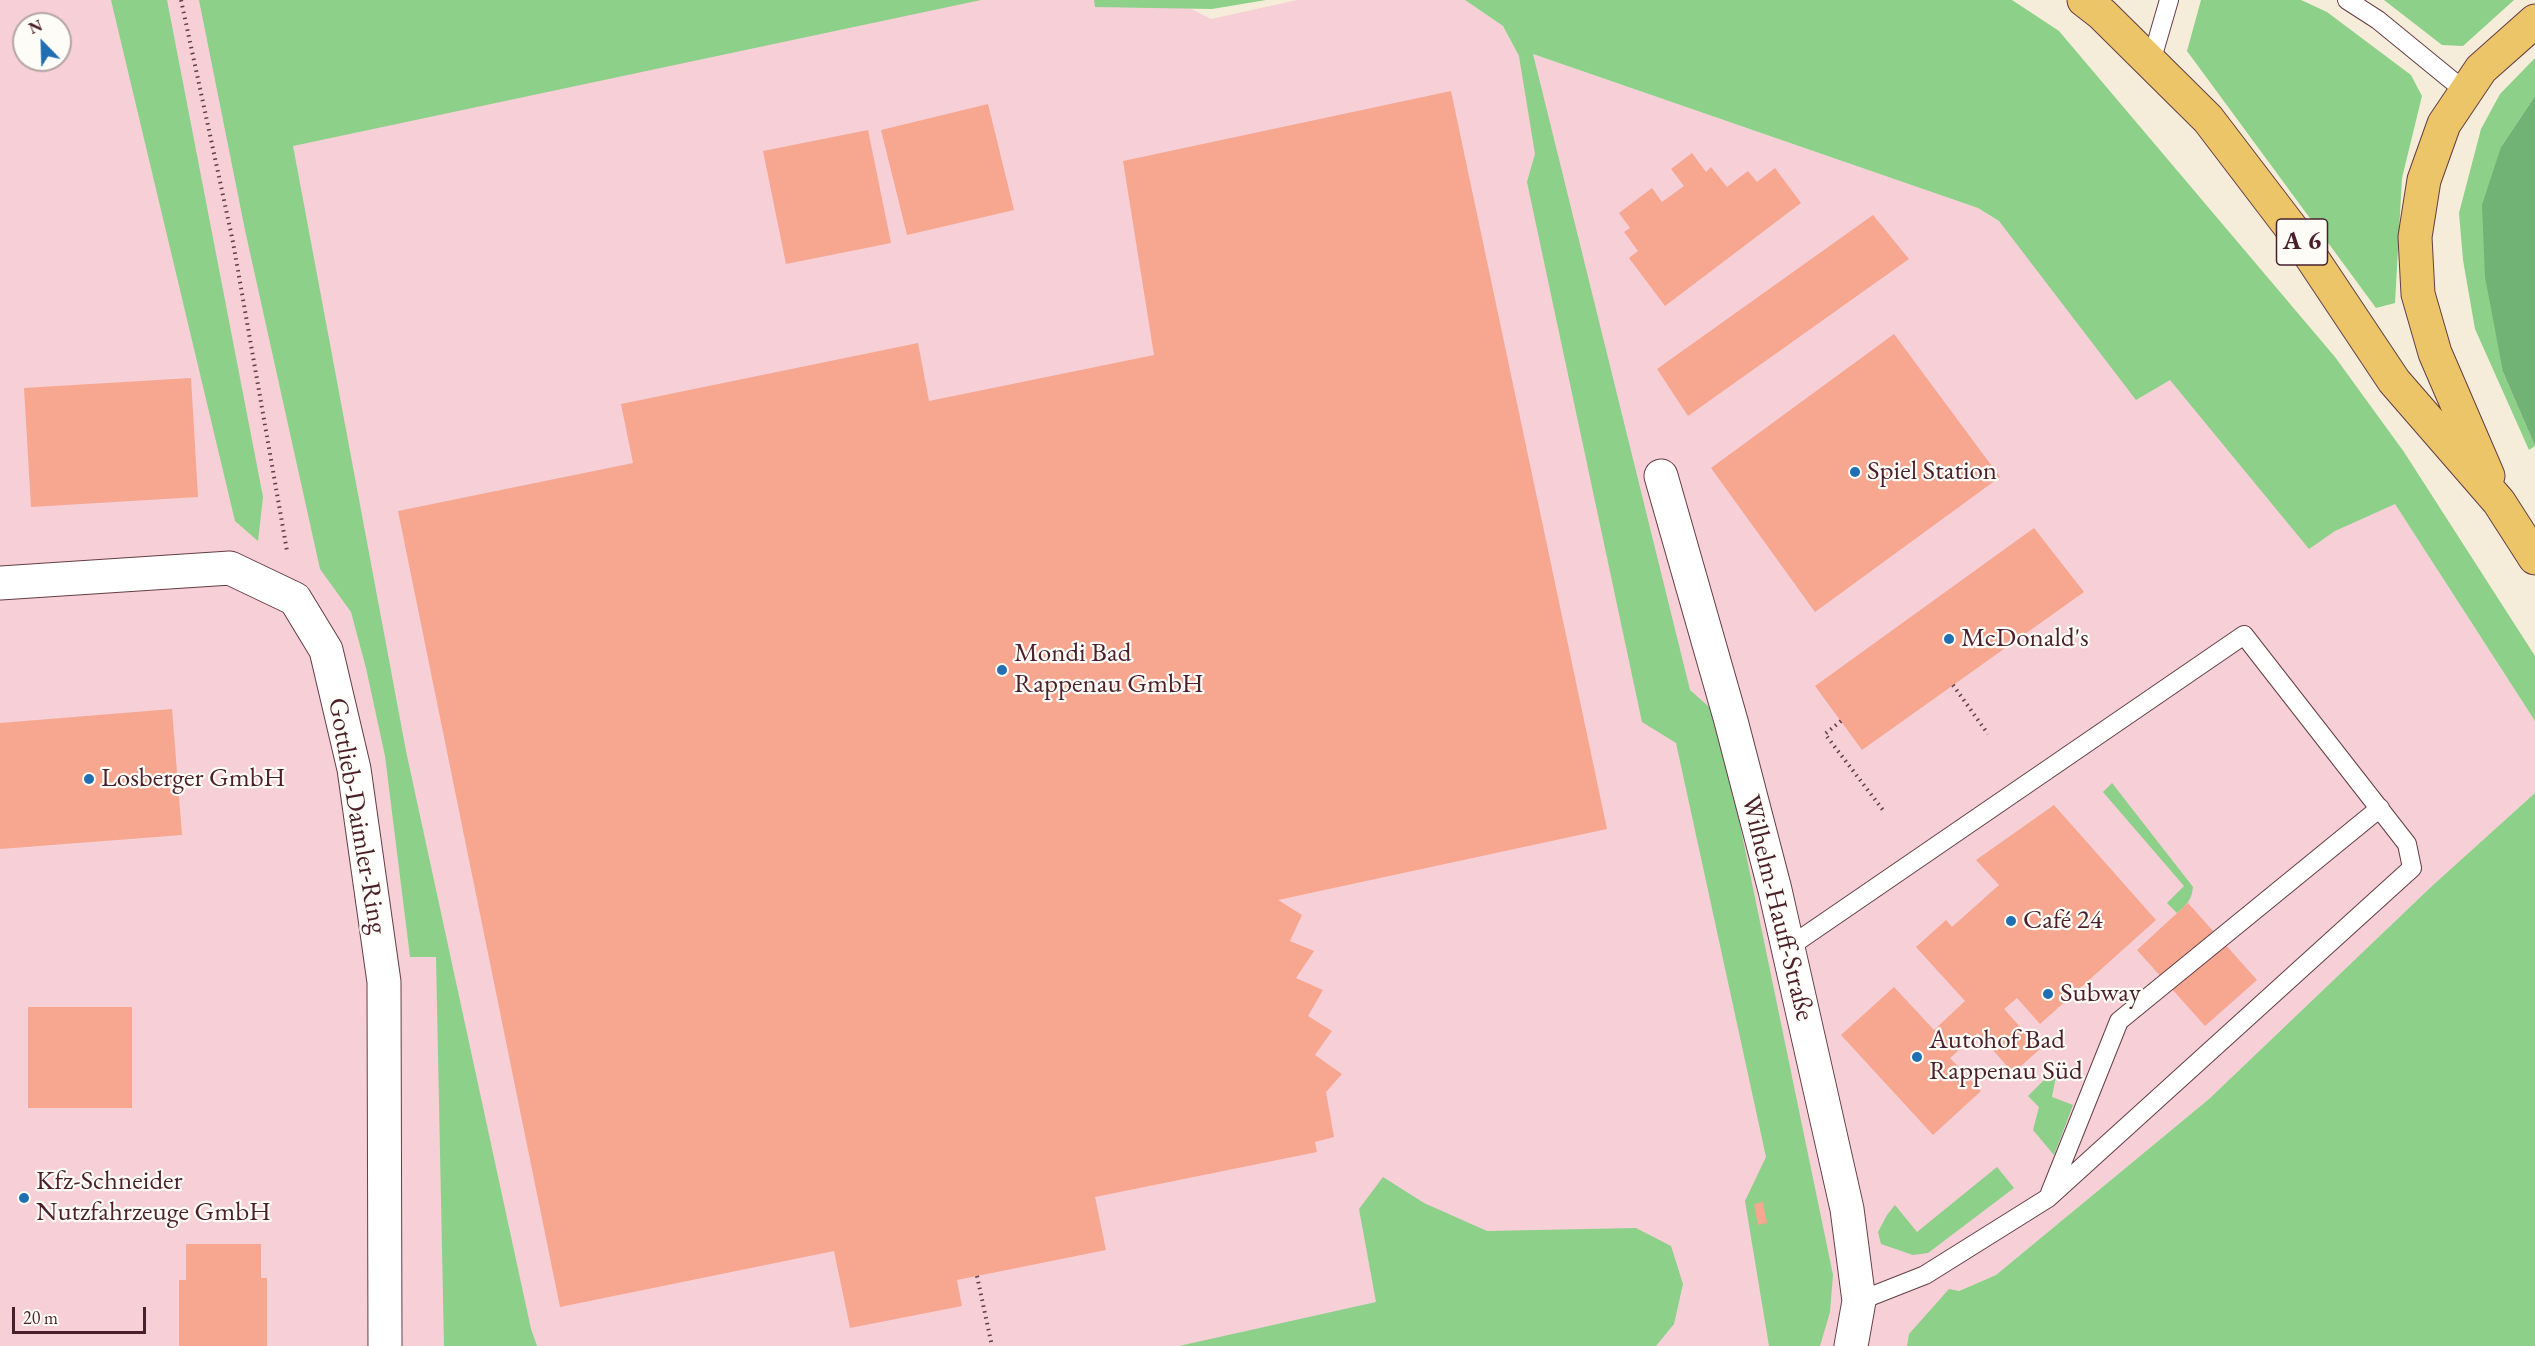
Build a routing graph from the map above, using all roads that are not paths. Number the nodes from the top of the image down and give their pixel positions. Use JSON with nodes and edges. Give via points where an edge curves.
{"nodes":[{"id":1,"x":2084,"y":0,"type":"edge"},
{"id":2,"x":2169,"y":0,"type":"edge"},
{"id":3,"x":2347,"y":0,"type":"edge"},
{"id":4,"x":2535,"y":21,"type":"edge"},
{"id":5,"x":2151,"y":62,"type":"junction"},
{"id":6,"x":2466,"y":92,"type":"junction"},
{"id":7,"x":1661,"y":476,"type":"dead end"},
{"id":8,"x":2499,"y":502,"type":"junction"},
{"id":9,"x":2535,"y":558,"type":"edge"},
{"id":10,"x":0,"y":583,"type":"edge"},
{"id":11,"x":2380,"y":808,"type":"junction"},
{"id":12,"x":1789,"y":947,"type":"junction"},
{"id":13,"x":2048,"y":1198,"type":"junction"},
{"id":14,"x":1859,"y":1301,"type":"junction"},
{"id":15,"x":385,"y":1346,"type":"edge"},
{"id":16,"x":1851,"y":1346,"type":"edge"}],
"edges":[{"from":1,"to":5,"type":"highway","number":"A 6"},
{"from":2,"to":5,"type":"lane"},
{"from":3,"to":6,"type":"lane","via":[[2378,20]]},
{"from":4,"to":6,"type":"highway","number":"A 6","via":[[2481,69]]},
{"from":5,"to":8,"type":"highway","number":"A 6","via":[[2208,119],[2298,237],[2394,381]]},
{"from":6,"to":8,"type":"highway","number":"A 6","via":[[2444,124],[2424,180],[2415,237],[2418,294],[2435,353]]},
{"from":7,"to":12,"type":"street","name":"Wilhelm-Hauff-Straße","via":[[1731,721]]},
{"from":8,"to":9,"type":"highway","number":"A 6"},
{"from":10,"to":15,"type":"street","name":"Gottlieb-Daimler-Ring","via":[[230,568],[295,599],[326,650],[354,769],[384,982]]},
{"from":11,"to":12,"type":"lane","via":[[2244,635]]},
{"from":11,"to":13,"type":"lane","via":[[2119,1021]]},
{"from":11,"to":13,"type":"lane","via":[[2407,844],[2412,868]]},
{"from":12,"to":14,"type":"street","name":"Wilhelm-Hauff-Straße","via":[[1847,1209]]},
{"from":13,"to":14,"type":"lane","via":[[1925,1275]]},
{"from":14,"to":16,"type":"street","name":"Wilhelm-Hauff-Straße"}]}
